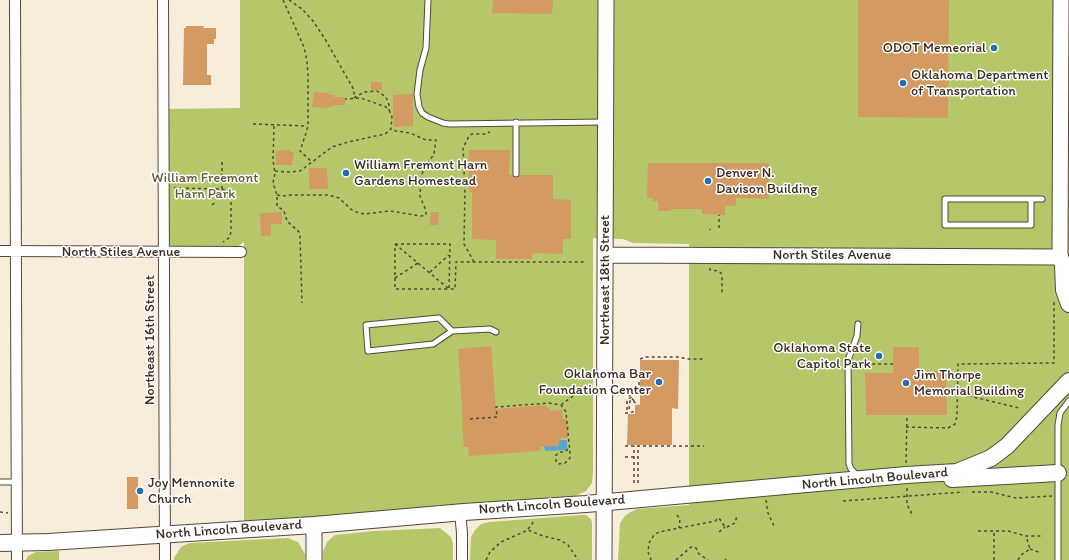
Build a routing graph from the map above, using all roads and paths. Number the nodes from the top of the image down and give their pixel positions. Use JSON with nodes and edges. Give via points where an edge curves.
{"nodes":[{"id":1,"x":15,"y":0,"type":"edge"},
{"id":2,"x":163,"y":0,"type":"edge"},
{"id":3,"x":283,"y":0,"type":"edge"},
{"id":4,"x":289,"y":0,"type":"edge"},
{"id":5,"x":428,"y":0,"type":"edge"},
{"id":6,"x":606,"y":0,"type":"edge"},
{"id":7,"x":1061,"y":0,"type":"edge"},
{"id":8,"x":1065,"y":54,"type":"edge"},
{"id":9,"x":354,"y":98,"type":"junction"},
{"id":10,"x":345,"y":99,"type":"dead end"},
{"id":11,"x":389,"y":110,"type":"junction"},
{"id":12,"x":516,"y":122,"type":"junction"},
{"id":13,"x":606,"y":122,"type":"junction"},
{"id":14,"x":495,"y":123,"type":"junction"},
{"id":15,"x":253,"y":124,"type":"dead end"},
{"id":16,"x":274,"y":126,"type":"junction"},
{"id":17,"x":308,"y":126,"type":"junction"},
{"id":18,"x":391,"y":129,"type":"junction"},
{"id":19,"x":222,"y":160,"type":"dead end"},
{"id":20,"x":312,"y":162,"type":"junction"},
{"id":21,"x":275,"y":171,"type":"junction"},
{"id":22,"x":516,"y":174,"type":"dead end"},
{"id":23,"x":173,"y":188,"type":"dead end"},
{"id":24,"x":222,"y":189,"type":"junction"},
{"id":25,"x":229,"y":191,"type":"junction"},
{"id":26,"x":226,"y":194,"type":"dead end"},
{"id":27,"x":276,"y":195,"type":"junction"},
{"id":28,"x":1031,"y":199,"type":"junction"},
{"id":29,"x":1042,"y":199,"type":"dead end"},
{"id":30,"x":216,"y":202,"type":"dead end"},
{"id":31,"x":212,"y":205,"type":"dead end"},
{"id":32,"x":720,"y":215,"type":"dead end"},
{"id":33,"x":719,"y":228,"type":"dead end"},
{"id":34,"x":220,"y":244,"type":"dead end"},
{"id":35,"x":395,"y":244,"type":"junction"},
{"id":36,"x":0,"y":251,"type":"edge"},
{"id":37,"x":16,"y":251,"type":"junction"},
{"id":38,"x":164,"y":252,"type":"junction"},
{"id":39,"x":241,"y":252,"type":"dead end"},
{"id":40,"x":605,"y":254,"type":"junction"},
{"id":41,"x":449,"y":255,"type":"junction"},
{"id":42,"x":1060,"y":257,"type":"junction"},
{"id":43,"x":474,"y":262,"type":"junction"},
{"id":44,"x":584,"y":262,"type":"dead end"},
{"id":45,"x":418,"y":263,"type":"junction"},
{"id":46,"x":710,"y":267,"type":"dead end"},
{"id":47,"x":429,"y":273,"type":"junction"},
{"id":48,"x":395,"y":278,"type":"junction"},
{"id":49,"x":449,"y":289,"type":"junction"},
{"id":50,"x":722,"y":294,"type":"dead end"},
{"id":51,"x":1061,"y":302,"type":"edge"},
{"id":52,"x":302,"y":303,"type":"dead end"},
{"id":53,"x":858,"y":324,"type":"dead end"},
{"id":54,"x":452,"y":331,"type":"junction"},
{"id":55,"x":496,"y":332,"type":"dead end"},
{"id":56,"x":640,"y":359,"type":"dead end"},
{"id":57,"x":704,"y":359,"type":"dead end"},
{"id":58,"x":893,"y":364,"type":"dead end"},
{"id":59,"x":848,"y":375,"type":"junction"},
{"id":60,"x":638,"y":376,"type":"dead end"},
{"id":61,"x":1069,"y":382,"type":"edge"},
{"id":62,"x":587,"y":393,"type":"dead end"},
{"id":63,"x":958,"y":393,"type":"junction"},
{"id":64,"x":628,"y":394,"type":"dead end"},
{"id":65,"x":631,"y":397,"type":"junction"},
{"id":66,"x":1069,"y":400,"type":"edge"},
{"id":67,"x":561,"y":405,"type":"junction"},
{"id":68,"x":1019,"y":408,"type":"dead end"},
{"id":69,"x":635,"y":410,"type":"dead end"},
{"id":70,"x":625,"y":413,"type":"dead end"},
{"id":71,"x":906,"y":415,"type":"dead end"},
{"id":72,"x":470,"y":419,"type":"dead end"},
{"id":73,"x":906,"y":428,"type":"junction"},
{"id":74,"x":625,"y":446,"type":"dead end"},
{"id":75,"x":636,"y":446,"type":"junction"},
{"id":76,"x":704,"y":446,"type":"dead end"},
{"id":77,"x":569,"y":448,"type":"junction"},
{"id":78,"x":625,"y":457,"type":"dead end"},
{"id":79,"x":634,"y":457,"type":"junction"},
{"id":80,"x":638,"y":458,"type":"junction"},
{"id":81,"x":1058,"y":473,"type":"junction"},
{"id":82,"x":906,"y":476,"type":"junction"},
{"id":83,"x":861,"y":479,"type":"junction"},
{"id":84,"x":0,"y":482,"type":"edge"},
{"id":85,"x":17,"y":482,"type":"junction"},
{"id":86,"x":634,"y":483,"type":"dead end"},
{"id":87,"x":638,"y":483,"type":"dead end"},
{"id":88,"x":963,"y":492,"type":"dead end"},
{"id":89,"x":971,"y":492,"type":"dead end"},
{"id":90,"x":907,"y":496,"type":"junction"},
{"id":91,"x":1058,"y":496,"type":"junction"},
{"id":92,"x":766,"y":500,"type":"dead end"},
{"id":93,"x":843,"y":501,"type":"dead end"},
{"id":94,"x":604,"y":502,"type":"junction"},
{"id":95,"x":0,"y":512,"type":"edge"},
{"id":96,"x":460,"y":512,"type":"junction"},
{"id":97,"x":11,"y":513,"type":"dead end"},
{"id":98,"x":677,"y":515,"type":"dead end"},
{"id":99,"x":736,"y":516,"type":"dead end"},
{"id":100,"x":911,"y":517,"type":"dead end"},
{"id":101,"x":314,"y":525,"type":"junction"},
{"id":102,"x":725,"y":527,"type":"junction"},
{"id":103,"x":679,"y":528,"type":"junction"},
{"id":104,"x":775,"y":528,"type":"dead end"},
{"id":105,"x":978,"y":531,"type":"dead end"},
{"id":106,"x":994,"y":531,"type":"junction"},
{"id":107,"x":719,"y":532,"type":"dead end"},
{"id":108,"x":165,"y":534,"type":"junction"},
{"id":109,"x":1026,"y":536,"type":"junction"},
{"id":110,"x":1041,"y":536,"type":"dead end"},
{"id":111,"x":0,"y":543,"type":"edge"},
{"id":112,"x":17,"y":543,"type":"junction"},
{"id":113,"x":699,"y":545,"type":"dead end"},
{"id":114,"x":696,"y":548,"type":"junction"},
{"id":115,"x":1030,"y":549,"type":"junction"},
{"id":116,"x":1041,"y":553,"type":"dead end"},
{"id":117,"x":650,"y":559,"type":"edge"},
{"id":118,"x":17,"y":560,"type":"edge"},
{"id":119,"x":165,"y":560,"type":"edge"},
{"id":120,"x":314,"y":560,"type":"edge"},
{"id":121,"x":462,"y":560,"type":"edge"},
{"id":122,"x":486,"y":560,"type":"edge"},
{"id":123,"x":578,"y":560,"type":"edge"},
{"id":124,"x":604,"y":560,"type":"edge"},
{"id":125,"x":653,"y":560,"type":"edge"},
{"id":126,"x":676,"y":560,"type":"edge"},
{"id":127,"x":708,"y":560,"type":"edge"},
{"id":128,"x":994,"y":560,"type":"edge"},
{"id":129,"x":1018,"y":560,"type":"edge"},
{"id":130,"x":1058,"y":560,"type":"edge"}],
"edges":[{"from":1,"to":37,"type":"street"},
{"from":2,"to":38,"type":"street","name":"Northeast 16th Street"},
{"from":3,"to":17,"type":"path","via":[[307,61]]},
{"from":4,"to":9,"type":"path","via":[[313,21],[325,39],[354,90]]},
{"from":5,"to":14,"type":"lane","via":[[427,41],[417,94],[422,113],[443,123]]},
{"from":6,"to":13,"type":"street","name":"Northeast 18th Street"},
{"from":7,"to":8,"type":"street"},
{"from":8,"to":42,"type":"street"},
{"from":9,"to":10,"type":"path"},
{"from":9,"to":11,"type":"path","via":[[361,98]]},
{"from":9,"to":11,"type":"path","via":[[364,92],[377,91],[386,97]]},
{"from":11,"to":18,"type":"path","via":[[392,117]]},
{"from":12,"to":13,"type":"lane"},
{"from":12,"to":14,"type":"lane"},
{"from":12,"to":22,"type":"lane"},
{"from":13,"to":40,"type":"street","name":"Northeast 18th Street"},
{"from":14,"to":43,"type":"path","via":[[494,128],[488,133],[469,136],[463,148],[464,244]]},
{"from":15,"to":16,"type":"path"},
{"from":16,"to":17,"type":"path"},
{"from":16,"to":21,"type":"path"},
{"from":17,"to":20,"type":"path","via":[[300,151]]},
{"from":18,"to":20,"type":"path","via":[[385,134],[332,147]]},
{"from":18,"to":27,"type":"path","via":[[426,140],[436,140],[434,154],[421,176],[420,196],[426,215],[390,211],[364,214],[353,211],[339,198],[328,195]]},
{"from":19,"to":24,"type":"path"},
{"from":20,"to":21,"type":"path","via":[[300,171]]},
{"from":21,"to":27,"type":"path","via":[[273,183]]},
{"from":23,"to":24,"type":"path"},
{"from":24,"to":25,"type":"path"},
{"from":25,"to":26,"type":"path"},
{"from":25,"to":34,"type":"path","via":[[232,197],[231,231],[228,239]]},
{"from":27,"to":52,"type":"path","via":[[276,206],[284,211],[287,221],[300,236]]},
{"from":28,"to":28,"type":"lane","via":[[945,199],[945,225],[1030,225]]},
{"from":28,"to":29,"type":"lane"},
{"from":30,"to":31,"type":"path"},
{"from":32,"to":33,"type":"path"},
{"from":35,"to":41,"type":"path","via":[[450,244]]},
{"from":35,"to":45,"type":"path"},
{"from":35,"to":48,"type":"path"},
{"from":36,"to":37,"type":"street","name":"North Stiles Avenue"},
{"from":37,"to":38,"type":"street","name":"North Stiles Avenue"},
{"from":37,"to":85,"type":"street"},
{"from":38,"to":39,"type":"street","name":"North Stiles Avenue"},
{"from":38,"to":108,"type":"street","name":"Northeast 16th Street"},
{"from":40,"to":42,"type":"street","name":"North Stiles Avenue"},
{"from":40,"to":94,"type":"street","name":"Northeast 18th Street"},
{"from":41,"to":47,"type":"path"},
{"from":41,"to":49,"type":"path"},
{"from":42,"to":51,"type":"main road","via":[[1063,265],[1064,290]]},
{"from":43,"to":44,"type":"path"},
{"from":43,"to":49,"type":"path","via":[[456,262],[455,289]]},
{"from":45,"to":47,"type":"path"},
{"from":45,"to":48,"type":"path"},
{"from":46,"to":50,"type":"path","via":[[710,270],[718,271],[722,276]]},
{"from":47,"to":49,"type":"path"},
{"from":48,"to":49,"type":"path","via":[[395,289]]},
{"from":51,"to":63,"type":"path","via":[[1054,363],[958,364]]},
{"from":53,"to":59,"type":"lane","via":[[857,336],[848,360]]},
{"from":54,"to":54,"type":"lane","via":[[439,318],[366,325],[368,351],[433,344]]},
{"from":54,"to":55,"type":"lane","via":[[490,328]]},
{"from":56,"to":57,"type":"path"},
{"from":58,"to":59,"type":"path","via":[[862,364]]},
{"from":59,"to":83,"type":"lane","via":[[849,464]]},
{"from":60,"to":65,"type":"path","via":[[639,389]]},
{"from":61,"to":82,"type":"main road","name":"North Lincoln Boulevard","via":[[1007,446],[991,458],[957,472]]},
{"from":62,"to":67,"type":"path","via":[[580,391]]},
{"from":63,"to":68,"type":"path"},
{"from":63,"to":73,"type":"path","via":[[958,416],[953,426]]},
{"from":64,"to":65,"type":"path"},
{"from":65,"to":65,"type":"path","via":[[637,404],[630,401],[628,411],[627,401]]},
{"from":66,"to":81,"type":"lane","via":[[1062,408],[1059,418]]},
{"from":67,"to":72,"type":"path","via":[[549,403],[496,406],[497,417]]},
{"from":67,"to":77,"type":"path","via":[[566,412]]},
{"from":69,"to":70,"type":"path"},
{"from":71,"to":73,"type":"path"},
{"from":73,"to":82,"type":"path"},
{"from":74,"to":75,"type":"path"},
{"from":75,"to":76,"type":"path"},
{"from":75,"to":79,"type":"path"},
{"from":75,"to":80,"type":"path"},
{"from":77,"to":77,"type":"path","via":[[570,458],[565,463],[556,462],[556,455]]},
{"from":78,"to":79,"type":"path"},
{"from":79,"to":80,"type":"path"},
{"from":79,"to":86,"type":"path"},
{"from":80,"to":87,"type":"path"},
{"from":81,"to":82,"type":"main road","via":[[956,479]]},
{"from":81,"to":91,"type":"lane"},
{"from":82,"to":83,"type":"main road","name":"North Lincoln Boulevard"},
{"from":82,"to":90,"type":"path"},
{"from":83,"to":94,"type":"main road","name":"North Lincoln Boulevard"},
{"from":84,"to":85,"type":"lane"},
{"from":85,"to":112,"type":"street"},
{"from":88,"to":90,"type":"path"},
{"from":89,"to":91,"type":"path","via":[[990,492],[1016,498]]},
{"from":90,"to":93,"type":"path"},
{"from":90,"to":100,"type":"path"},
{"from":91,"to":130,"type":"lane"},
{"from":92,"to":104,"type":"path","via":[[768,514]]},
{"from":94,"to":96,"type":"main road","name":"North Lincoln Boulevard"},
{"from":94,"to":124,"type":"street","name":"Northeast 18th Street"},
{"from":95,"to":97,"type":"path"},
{"from":96,"to":101,"type":"main road","name":"North Lincoln Boulevard"},
{"from":96,"to":121,"type":"street"},
{"from":98,"to":103,"type":"path","via":[[680,519]]},
{"from":99,"to":102,"type":"path","via":[[735,523]]},
{"from":101,"to":108,"type":"main road","name":"North Lincoln Boulevard"},
{"from":101,"to":120,"type":"street"},
{"from":102,"to":103,"type":"path","via":[[719,518]]},
{"from":102,"to":107,"type":"path"},
{"from":103,"to":117,"type":"path","via":[[659,532],[651,538],[648,548]]},
{"from":105,"to":106,"type":"path"},
{"from":106,"to":109,"type":"path","via":[[1008,531]]},
{"from":106,"to":128,"type":"path"},
{"from":108,"to":112,"type":"main road","name":"North Lincoln Boulevard"},
{"from":108,"to":119,"type":"street","name":"Northeast 16th Street"},
{"from":109,"to":110,"type":"path"},
{"from":109,"to":115,"type":"path"},
{"from":111,"to":112,"type":"main road","name":"North Lincoln Boulevard"},
{"from":112,"to":118,"type":"street"},
{"from":113,"to":114,"type":"path"},
{"from":114,"to":126,"type":"path","via":[[691,547]]},
{"from":114,"to":127,"type":"path","via":[[699,554]]},
{"from":115,"to":116,"type":"path"},
{"from":115,"to":129,"type":"path"},
{"from":117,"to":125,"type":"path"},
{"from":122,"to":123,"type":"path","via":[[490,552],[501,542],[528,530],[560,540],[568,545]]}]}
